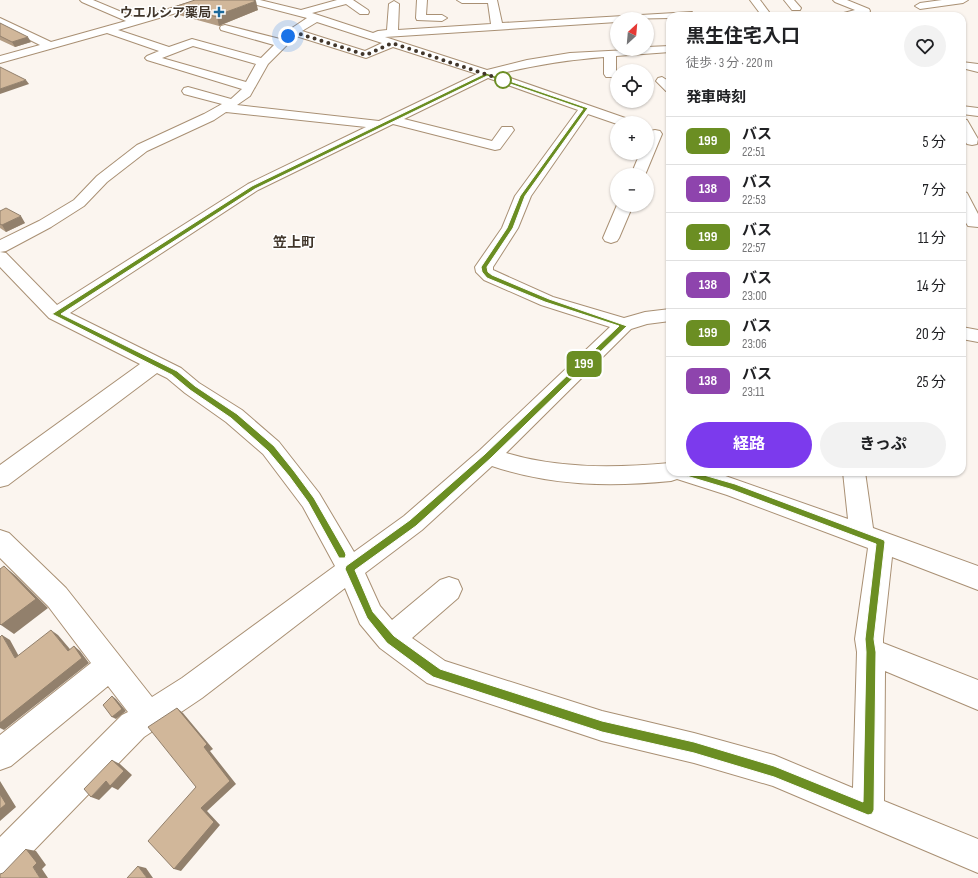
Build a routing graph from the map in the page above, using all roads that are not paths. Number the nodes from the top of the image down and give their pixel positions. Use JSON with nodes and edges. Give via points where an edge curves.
{"nodes":[{"id":1,"x":85,"y":0,"type":"edge"},
{"id":2,"x":210,"y":0,"type":"edge"},
{"id":3,"x":248,"y":0,"type":"edge"},
{"id":4,"x":309,"y":0,"type":"edge"},
{"id":5,"x":348,"y":0,"type":"edge"},
{"id":6,"x":422,"y":0,"type":"edge"},
{"id":7,"x":462,"y":0,"type":"edge"},
{"id":8,"x":755,"y":0,"type":"edge"},
{"id":9,"x":789,"y":0,"type":"edge"},
{"id":10,"x":838,"y":0,"type":"edge"},
{"id":11,"x":963,"y":0,"type":"edge"},
{"id":12,"x":945,"y":1,"type":"edge"},
{"id":13,"x":394,"y":4,"type":"dead end"},
{"id":14,"x":443,"y":6,"type":"dead end"},
{"id":15,"x":634,"y":6,"type":"dead end"},
{"id":16,"x":796,"y":8,"type":"dead end"},
{"id":17,"x":287,"y":9,"type":"junction"},
{"id":18,"x":364,"y":12,"type":"dead end"},
{"id":19,"x":639,"y":12,"type":"edge"},
{"id":20,"x":764,"y":12,"type":"edge"},
{"id":21,"x":861,"y":12,"type":"edge"},
{"id":22,"x":932,"y":12,"type":"edge"},
{"id":23,"x":301,"y":13,"type":"junction"},
{"id":24,"x":666,"y":14,"type":"edge"},
{"id":25,"x":654,"y":15,"type":"edge"},
{"id":26,"x":315,"y":18,"type":"junction"},
{"id":27,"x":442,"y":18,"type":"junction"},
{"id":28,"x":610,"y":18,"type":"edge"},
{"id":29,"x":0,"y":21,"type":"edge"},
{"id":30,"x":136,"y":22,"type":"junction"},
{"id":31,"x":497,"y":26,"type":"junction"},
{"id":32,"x":225,"y":28,"type":"dead end"},
{"id":33,"x":442,"y":29,"type":"junction"},
{"id":34,"x":109,"y":30,"type":"junction"},
{"id":35,"x":294,"y":32,"type":"junction"},
{"id":36,"x":392,"y":38,"type":"junction"},
{"id":37,"x":281,"y":43,"type":"junction"},
{"id":38,"x":50,"y":46,"type":"junction"},
{"id":39,"x":654,"y":46,"type":"edge"},
{"id":40,"x":666,"y":49,"type":"edge"},
{"id":41,"x":655,"y":50,"type":"joint"},
{"id":42,"x":170,"y":51,"type":"junction"},
{"id":43,"x":610,"y":53,"type":"edge"},
{"id":44,"x":590,"y":54,"type":"junction"},
{"id":45,"x":0,"y":60,"type":"edge"},
{"id":46,"x":263,"y":62,"type":"junction"},
{"id":47,"x":966,"y":66,"type":"edge"},
{"id":48,"x":591,"y":67,"type":"dead end"},
{"id":49,"x":978,"y":68,"type":"edge"},
{"id":50,"x":487,"y":74,"type":"junction"},
{"id":51,"x":249,"y":87,"type":"junction"},
{"id":52,"x":188,"y":92,"type":"dead end"},
{"id":53,"x":228,"y":106,"type":"junction"},
{"id":54,"x":586,"y":108,"type":"junction"},
{"id":55,"x":966,"y":110,"type":"edge"},
{"id":56,"x":978,"y":112,"type":"edge"},
{"id":57,"x":610,"y":117,"type":"edge"},
{"id":58,"x":386,"y":122,"type":"junction"},
{"id":59,"x":507,"y":130,"type":"dead end"},
{"id":60,"x":966,"y":131,"type":"edge"},
{"id":61,"x":654,"y":133,"type":"edge"},
{"id":62,"x":666,"y":138,"type":"edge"},
{"id":63,"x":971,"y":141,"type":"edge"},
{"id":64,"x":966,"y":208,"type":"edge"},
{"id":65,"x":622,"y":212,"type":"edge"},
{"id":66,"x":971,"y":222,"type":"edge"},
{"id":67,"x":611,"y":238,"type":"dead end"},
{"id":68,"x":0,"y":247,"type":"edge"},
{"id":69,"x":0,"y":257,"type":"edge"},
{"id":70,"x":56,"y":314,"type":"junction"},
{"id":71,"x":666,"y":315,"type":"edge"},
{"id":72,"x":624,"y":326,"type":"junction"},
{"id":73,"x":966,"y":334,"type":"edge"},
{"id":74,"x":978,"y":336,"type":"edge"},
{"id":75,"x":156,"y":363,"type":"junction"},
{"id":76,"x":488,"y":456,"type":"junction"},
{"id":77,"x":666,"y":473,"type":"edge"},
{"id":78,"x":697,"y":476,"type":"edge"},
{"id":79,"x":855,"y":476,"type":"edge"},
{"id":80,"x":0,"y":478,"type":"edge"},
{"id":81,"x":871,"y":539,"type":"junction"},
{"id":82,"x":0,"y":541,"type":"edge"},
{"id":83,"x":350,"y":569,"type":"junction"},
{"id":84,"x":978,"y":578,"type":"edge"},
{"id":85,"x":449,"y":589,"type":"dead end"},
{"id":86,"x":390,"y":639,"type":"junction"},
{"id":87,"x":871,"y":652,"type":"junction"},
{"id":88,"x":110,"y":666,"type":"junction"},
{"id":89,"x":978,"y":695,"type":"edge"},
{"id":90,"x":148,"y":715,"type":"junction"},
{"id":91,"x":0,"y":754,"type":"edge"},
{"id":92,"x":868,"y":810,"type":"junction"},
{"id":93,"x":978,"y":856,"type":"edge"},
{"id":94,"x":0,"y":861,"type":"edge"}],
"edges":[{"from":1,"to":30,"type":"street"},
{"from":2,"to":30,"type":"street"},
{"from":3,"to":17,"type":"street"},
{"from":4,"to":17,"type":"street"},
{"from":5,"to":18,"type":"street"},
{"from":5,"to":23,"type":"street"},
{"from":6,"to":27,"type":"street","via":[[421,18]]},
{"from":7,"to":31,"type":"street","via":[[492,0]]},
{"from":8,"to":20,"type":"street"},
{"from":9,"to":16,"type":"street"},
{"from":10,"to":21,"type":"street","via":[[865,11]]},
{"from":11,"to":12,"type":"street"},
{"from":12,"to":22,"type":"street","via":[[916,4]]},
{"from":13,"to":36,"type":"street"},
{"from":14,"to":27,"type":"street"},
{"from":15,"to":19,"type":"street"},
{"from":17,"to":23,"type":"street"},
{"from":23,"to":26,"type":"street"},
{"from":24,"to":25,"type":"street"},
{"from":26,"to":35,"type":"street"},
{"from":26,"to":36,"type":"street","via":[[369,36]]},
{"from":27,"to":33,"type":"street"},
{"from":28,"to":31,"type":"street"},
{"from":29,"to":38,"type":"street"},
{"from":30,"to":34,"type":"street"},
{"from":31,"to":33,"type":"street"},
{"from":32,"to":37,"type":"street"},
{"from":33,"to":36,"type":"street"},
{"from":34,"to":38,"type":"street"},
{"from":34,"to":42,"type":"street"},
{"from":35,"to":36,"type":"street","via":[[366,55]]},
{"from":35,"to":37,"type":"street"},
{"from":36,"to":50,"type":"street"},
{"from":37,"to":46,"type":"street"},
{"from":38,"to":45,"type":"street"},
{"from":39,"to":41,"type":"street"},
{"from":40,"to":41,"type":"street"},
{"from":42,"to":46,"type":"street","via":[[192,42]]},
{"from":42,"to":51,"type":"street","via":[[151,58]]},
{"from":43,"to":44,"type":"street"},
{"from":44,"to":48,"type":"street"},
{"from":44,"to":50,"type":"street","via":[[527,63]]},
{"from":46,"to":51,"type":"street"},
{"from":47,"to":49,"type":"street"},
{"from":50,"to":54,"type":"street"},
{"from":50,"to":58,"type":"street"},
{"from":51,"to":53,"type":"street","via":[[246,93]]},
{"from":52,"to":53,"type":"street"},
{"from":53,"to":58,"type":"street"},
{"from":53,"to":68,"type":"street","via":[[142,148],[102,179],[79,203]]},
{"from":54,"to":57,"type":"street"},
{"from":54,"to":72,"type":"street","via":[[523,196],[510,228],[484,267],[490,276],[547,301]]},
{"from":55,"to":56,"type":"street"},
{"from":58,"to":59,"type":"street","via":[[495,146]]},
{"from":58,"to":70,"type":"street","via":[[253,187]]},
{"from":60,"to":63,"type":"street"},
{"from":61,"to":62,"type":"street"},
{"from":64,"to":66,"type":"street"},
{"from":65,"to":67,"type":"street"},
{"from":69,"to":70,"type":"street"},
{"from":70,"to":75,"type":"street"},
{"from":71,"to":72,"type":"street","via":[[645,318]]},
{"from":72,"to":76,"type":"street"},
{"from":73,"to":74,"type":"street"},
{"from":75,"to":80,"type":"street"},
{"from":75,"to":83,"type":"street","via":[[234,416],[271,448],[311,500]]},
{"from":76,"to":77,"type":"street","via":[[506,463],[565,473],[636,476]]},
{"from":76,"to":83,"type":"street","via":[[413,523]]},
{"from":78,"to":81,"type":"street","via":[[732,486]]},
{"from":79,"to":81,"type":"street"},
{"from":81,"to":84,"type":"street"},
{"from":81,"to":87,"type":"street"},
{"from":82,"to":88,"type":"street","via":[[57,597]]},
{"from":83,"to":86,"type":"street","via":[[370,615]]},
{"from":83,"to":90,"type":"street","via":[[192,688]]},
{"from":85,"to":86,"type":"street"},
{"from":86,"to":92,"type":"street","via":[[437,673],[602,726],[694,748],[774,771]]},
{"from":87,"to":89,"type":"street"},
{"from":87,"to":92,"type":"street"},
{"from":88,"to":90,"type":"street"},
{"from":88,"to":91,"type":"street"},
{"from":90,"to":94,"type":"street","via":[[134,726]]},
{"from":92,"to":93,"type":"street"}]}
